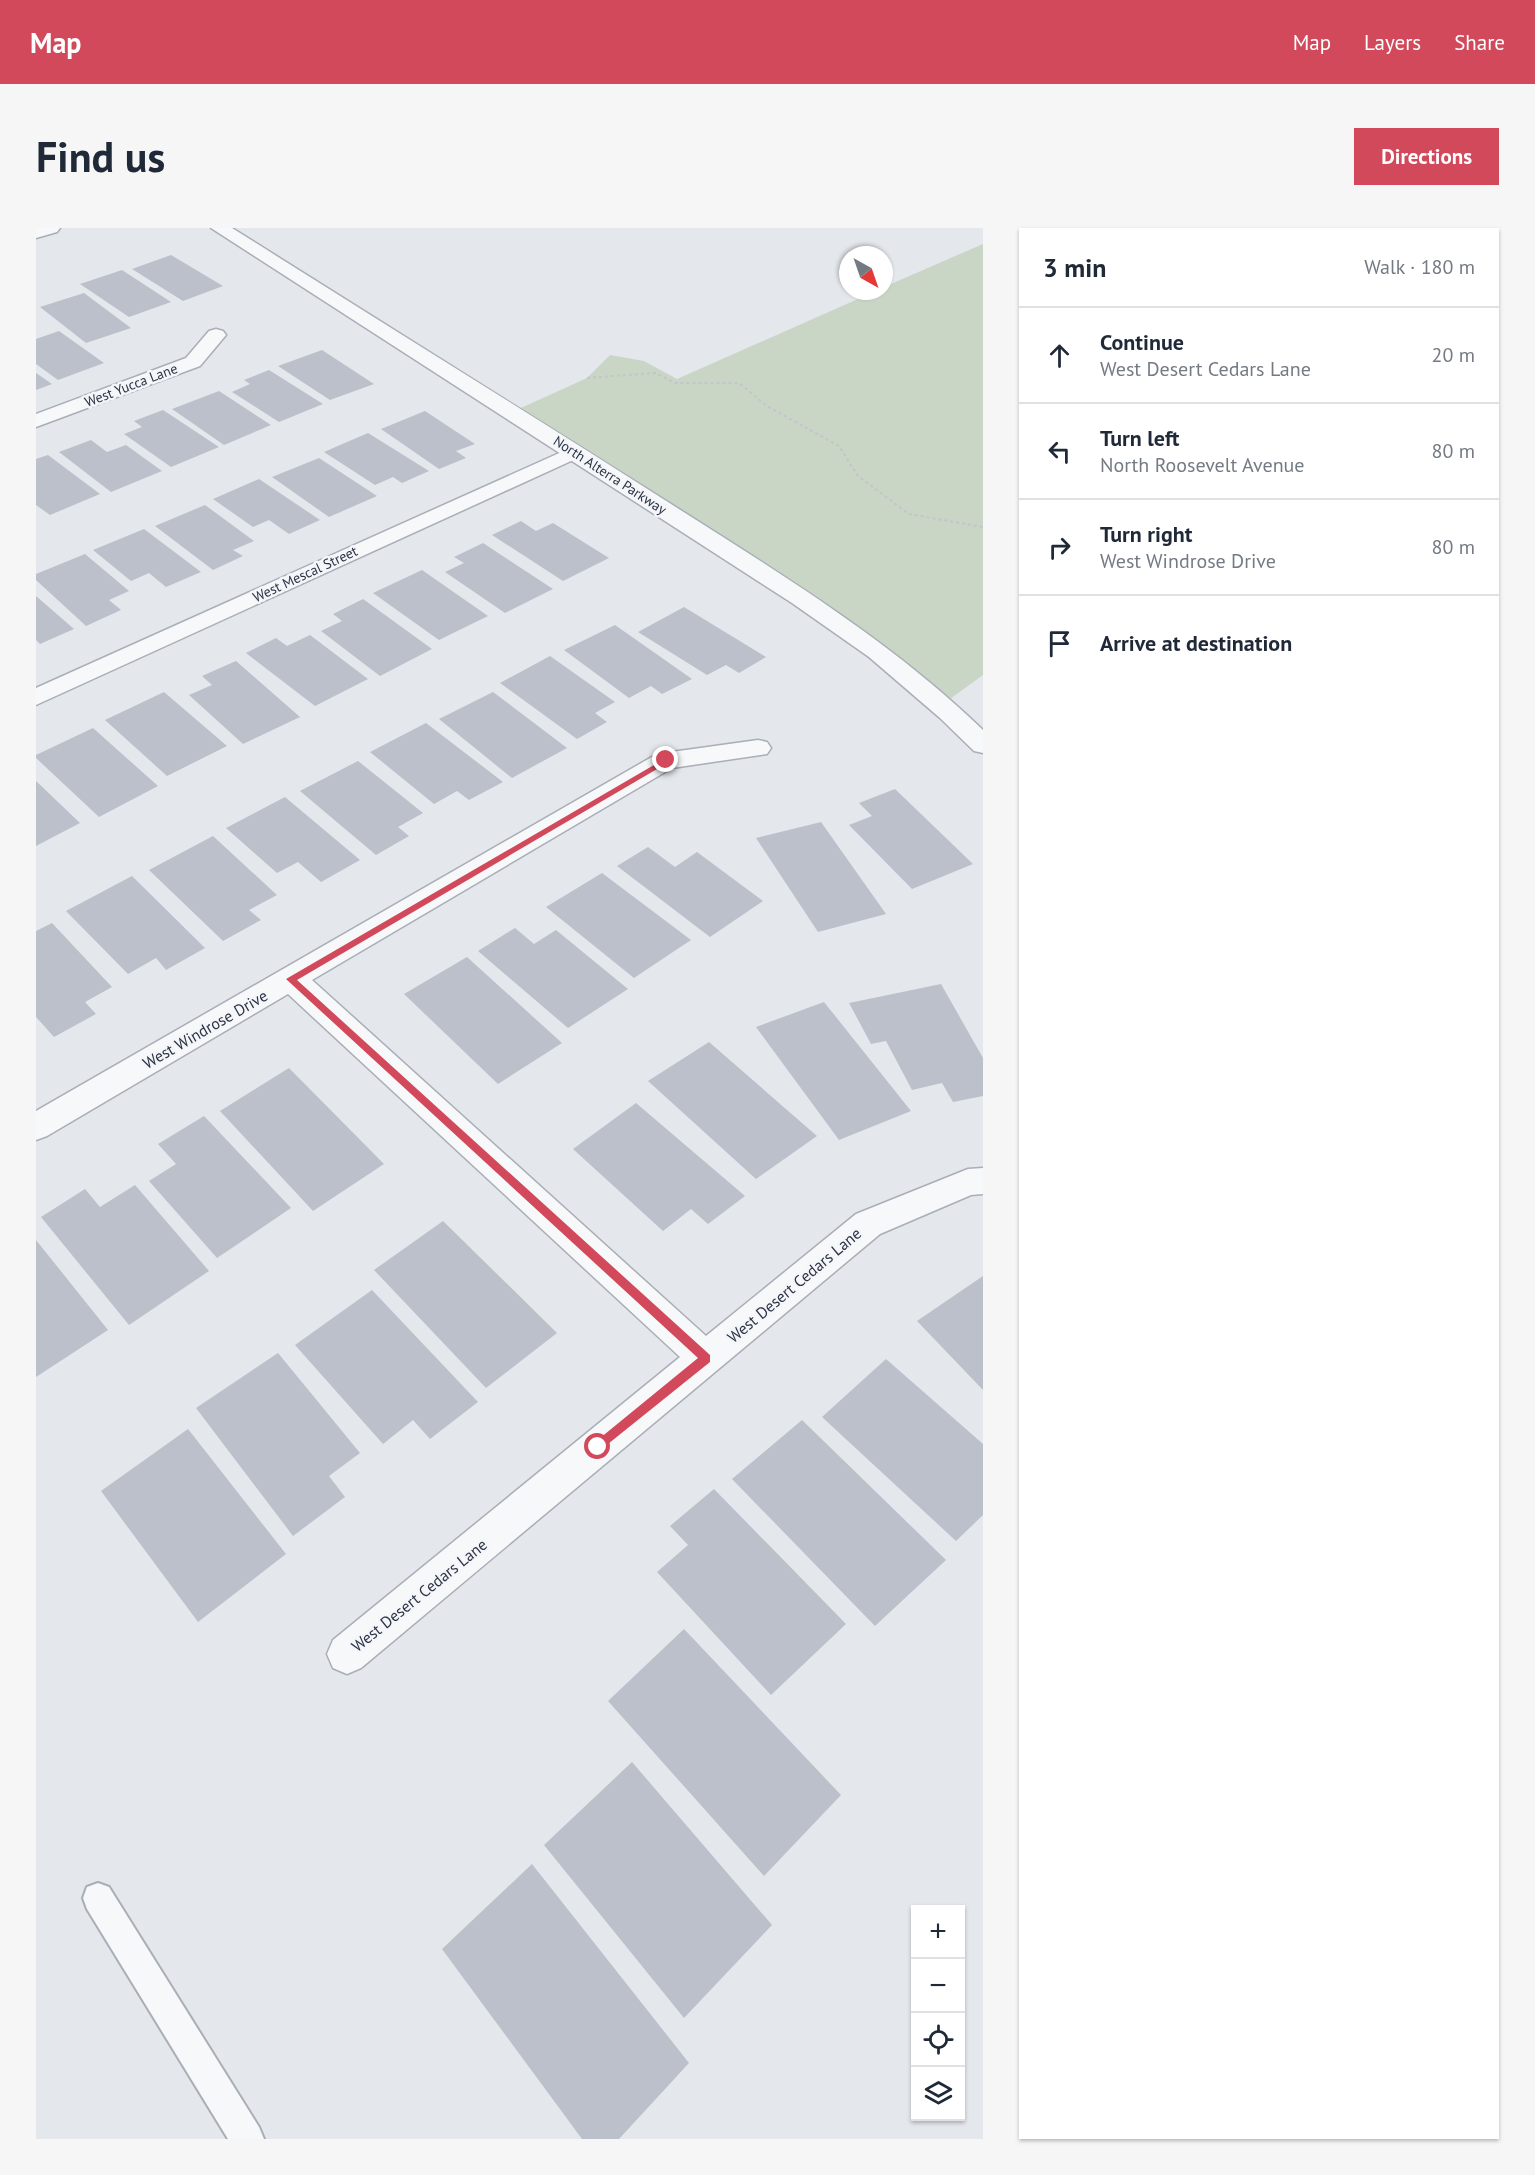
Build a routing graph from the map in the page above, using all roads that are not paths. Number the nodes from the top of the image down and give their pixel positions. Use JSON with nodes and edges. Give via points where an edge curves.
{"nodes":[{"id":1,"x":51,"y":228,"type":"edge"},
{"id":2,"x":220,"y":228,"type":"edge"},
{"id":3,"x":36,"y":233,"type":"edge"},
{"id":4,"x":216,"y":335,"type":"dead end"},
{"id":5,"x":36,"y":421,"type":"edge"},
{"id":6,"x":575,"y":452,"type":"junction"},
{"id":7,"x":36,"y":697,"type":"edge"},
{"id":8,"x":983,"y":745,"type":"edge"},
{"id":9,"x":758,"y":748,"type":"dead end"},
{"id":10,"x":291,"y":979,"type":"junction"},
{"id":11,"x":36,"y":1127,"type":"edge"},
{"id":12,"x":983,"y":1181,"type":"edge"},
{"id":13,"x":706,"y":1358,"type":"junction"},
{"id":14,"x":347,"y":1654,"type":"dead end"},
{"id":15,"x":98,"y":1898,"type":"dead end"},
{"id":16,"x":247,"y":2139,"type":"edge"}],
"edges":[{"from":1,"to":3,"type":"street"},
{"from":2,"to":6,"type":"street","name":"North Alterra Parkway"},
{"from":4,"to":5,"type":"street","name":"West Yucca Lane","via":[[193,362]]},
{"from":6,"to":7,"type":"street","name":"West Mescal Street"},
{"from":6,"to":8,"type":"street","name":"North Alterra Parkway","via":[[838,623],[949,709]]},
{"from":9,"to":10,"type":"street","name":"West Windrose Drive","via":[[666,760]]},
{"from":10,"to":11,"type":"street","name":"West Windrose Drive"},
{"from":10,"to":13,"type":"street"},
{"from":12,"to":13,"type":"street","name":"West Desert Cedars Lane","via":[[968,1182],[868,1224]]},
{"from":13,"to":14,"type":"street","name":"West Desert Cedars Lane"},
{"from":15,"to":16,"type":"lane"}]}
